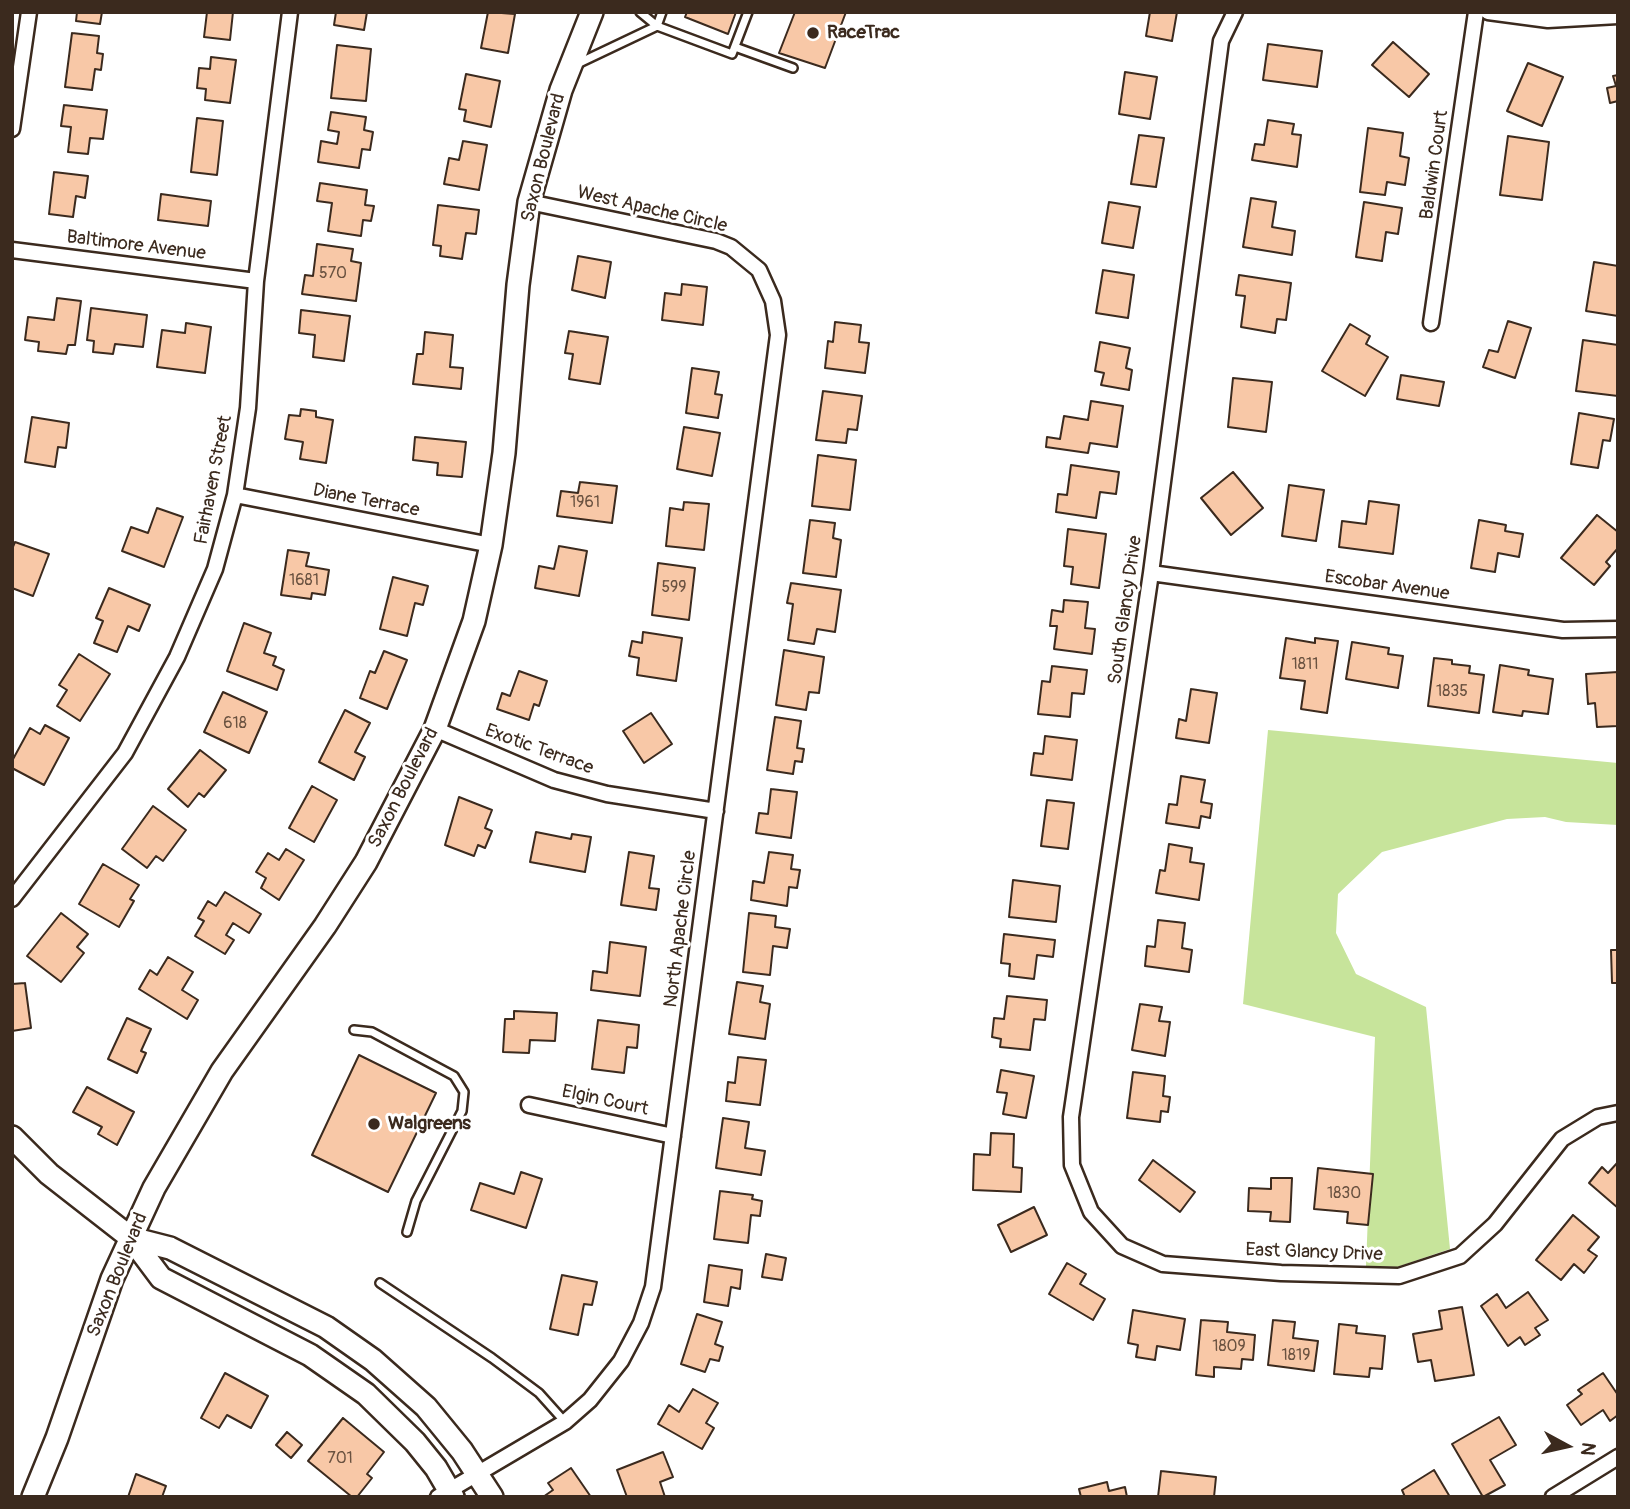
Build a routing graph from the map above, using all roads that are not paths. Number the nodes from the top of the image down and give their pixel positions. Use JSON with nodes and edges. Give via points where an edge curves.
{"nodes":[{"id":1,"x":29,"y":12,"type":"edge"},
{"id":2,"x":290,"y":12,"type":"edge"},
{"id":3,"x":592,"y":12,"type":"edge"},
{"id":4,"x":640,"y":12,"type":"edge"},
{"id":5,"x":663,"y":12,"type":"edge"},
{"id":6,"x":748,"y":12,"type":"edge"},
{"id":7,"x":1235,"y":12,"type":"edge"},
{"id":8,"x":1476,"y":12,"type":"edge"},
{"id":9,"x":1488,"y":12,"type":"edge"},
{"id":10,"x":1618,"y":16,"type":"edge"},
{"id":11,"x":657,"y":26,"type":"junction"},
{"id":12,"x":734,"y":47,"type":"junction"},
{"id":13,"x":570,"y":67,"type":"junction"},
{"id":14,"x":793,"y":68,"type":"dead end"},
{"id":15,"x":12,"y":129,"type":"edge"},
{"id":16,"x":529,"y":202,"type":"junction"},
{"id":17,"x":12,"y":250,"type":"edge"},
{"id":18,"x":759,"y":270,"type":"joint"},
{"id":19,"x":256,"y":281,"type":"junction"},
{"id":20,"x":1431,"y":323,"type":"dead end"},
{"id":21,"x":234,"y":495,"type":"junction"},
{"id":22,"x":491,"y":545,"type":"junction"},
{"id":23,"x":1151,"y":573,"type":"junction"},
{"id":24,"x":1618,"y":629,"type":"edge"},
{"id":25,"x":435,"y":729,"type":"junction"},
{"id":26,"x":716,"y":811,"type":"junction"},
{"id":27,"x":12,"y":899,"type":"edge"},
{"id":28,"x":354,"y":1030,"type":"dead end"},
{"id":29,"x":529,"y":1105,"type":"dead end"},
{"id":30,"x":1618,"y":1112,"type":"edge"},
{"id":31,"x":673,"y":1136,"type":"junction"},
{"id":32,"x":12,"y":1137,"type":"edge"},
{"id":33,"x":1091,"y":1212,"type":"joint"},
{"id":34,"x":407,"y":1232,"type":"dead end"},
{"id":35,"x":131,"y":1238,"type":"junction"},
{"id":36,"x":380,"y":1283,"type":"dead end"},
{"id":37,"x":565,"y":1422,"type":"junction"},
{"id":38,"x":1618,"y":1457,"type":"edge"},
{"id":39,"x":478,"y":1473,"type":"junction"},
{"id":40,"x":446,"y":1495,"type":"edge"},
{"id":41,"x":33,"y":1497,"type":"edge"},
{"id":42,"x":492,"y":1497,"type":"edge"},
{"id":43,"x":1553,"y":1497,"type":"edge"}],
"edges":[{"from":1,"to":15,"type":"street"},
{"from":2,"to":19,"type":"street","name":"Fairhaven Street"},
{"from":3,"to":13,"type":"main road","name":"Saxon Boulevard"},
{"from":4,"to":11,"type":"lane"},
{"from":5,"to":11,"type":"lane"},
{"from":6,"to":12,"type":"lane"},
{"from":7,"to":23,"type":"street","name":"South Glancy Drive","via":[[1221,41]]},
{"from":8,"to":20,"type":"street","name":"Baldwin Court"},
{"from":9,"to":10,"type":"street","via":[[1548,20]]},
{"from":11,"to":12,"type":"lane","via":[[732,54]]},
{"from":11,"to":13,"type":"lane"},
{"from":12,"to":14,"type":"lane"},
{"from":13,"to":16,"type":"main road","name":"Saxon Boulevard"},
{"from":16,"to":18,"type":"street","name":"West Apache Circle","via":[[716,241]]},
{"from":16,"to":22,"type":"main road","name":"Saxon Boulevard"},
{"from":17,"to":19,"type":"street","name":"Baltimore Avenue"},
{"from":18,"to":26,"type":"street","name":"North Apache Circle","via":[[773,301],[778,335]]},
{"from":19,"to":21,"type":"street","name":"Fairhaven Street","via":[[248,408]]},
{"from":21,"to":22,"type":"street","name":"Diane Terrace"},
{"from":21,"to":27,"type":"street","name":"Fairhaven Street","via":[[215,569],[177,657],[125,753]]},
{"from":22,"to":25,"type":"main road","name":"Saxon Boulevard","via":[[474,621]]},
{"from":23,"to":24,"type":"street","name":"Escobar Avenue","via":[[1563,630]]},
{"from":23,"to":33,"type":"street","name":"South Glancy Drive","via":[[1071,1117],[1072,1165]]},
{"from":25,"to":26,"type":"street","name":"Exotic Terrace","via":[[554,780],[607,794]]},
{"from":25,"to":35,"type":"main road","name":"Saxon Boulevard","via":[[383,834],[325,926],[222,1071],[178,1143]]},
{"from":26,"to":31,"type":"street","name":"North Apache Circle"},
{"from":28,"to":34,"type":"lane","via":[[372,1031],[454,1076],[464,1092],[462,1111],[416,1201]]},
{"from":29,"to":31,"type":"street","name":"Elgin Court"},
{"from":30,"to":33,"type":"street","name":"East Glancy Drive","via":[[1598,1117],[1562,1139],[1495,1224],[1460,1256],[1399,1276],[1163,1264],[1122,1246]]},
{"from":31,"to":37,"type":"street","name":"North Apache Circle","via":[[653,1287],[641,1323],[621,1362]]},
{"from":32,"to":35,"type":"main road","via":[[48,1174]]},
{"from":35,"to":39,"type":"main road","via":[[170,1248],[326,1327],[402,1383]]},
{"from":35,"to":40,"type":"main road","via":[[160,1278],[310,1355],[366,1394],[436,1468]]},
{"from":35,"to":41,"type":"main road","name":"Saxon Boulevard"},
{"from":36,"to":37,"type":"lane","via":[[492,1358],[539,1394]]},
{"from":37,"to":39,"type":"street","name":"North Apache Circle"},
{"from":38,"to":43,"type":"street"},
{"from":39,"to":40,"type":"street","name":"North Apache Circle"},
{"from":39,"to":42,"type":"main road"}]}
